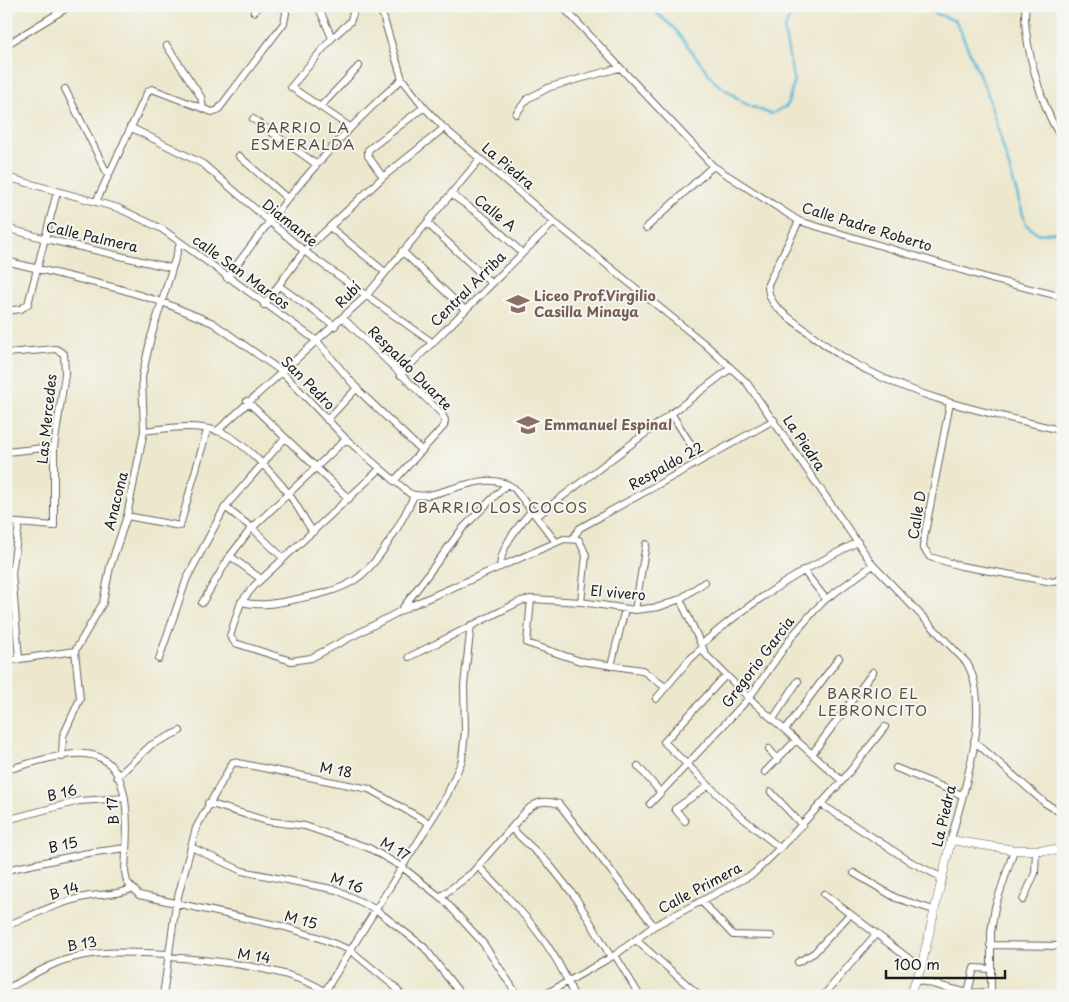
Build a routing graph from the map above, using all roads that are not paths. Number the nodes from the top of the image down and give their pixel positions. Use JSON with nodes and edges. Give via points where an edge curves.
{"nodes":[{"id":1,"x":70,"y":6,"type":"edge"},
{"id":2,"x":259,"y":6,"type":"edge"},
{"id":3,"x":284,"y":6,"type":"edge"},
{"id":4,"x":318,"y":6,"type":"edge"},
{"id":5,"x":350,"y":6,"type":"edge"},
{"id":6,"x":380,"y":6,"type":"edge"},
{"id":7,"x":562,"y":6,"type":"edge"},
{"id":8,"x":1026,"y":6,"type":"edge"},
{"id":9,"x":254,"y":12,"type":"dead end"},
{"id":10,"x":332,"y":38,"type":"junction"},
{"id":11,"x":6,"y":45,"type":"edge"},
{"id":12,"x":167,"y":46,"type":"dead end"},
{"id":13,"x":359,"y":66,"type":"dead end"},
{"id":14,"x":619,"y":68,"type":"junction"},
{"id":15,"x":402,"y":79,"type":"junction"},
{"id":16,"x":65,"y":89,"type":"dead end"},
{"id":17,"x":320,"y":107,"type":"junction"},
{"id":18,"x":424,"y":107,"type":"junction"},
{"id":19,"x":203,"y":108,"type":"junction"},
{"id":20,"x":516,"y":114,"type":"dead end"},
{"id":21,"x":253,"y":119,"type":"dead end"},
{"id":22,"x":130,"y":127,"type":"junction"},
{"id":23,"x":350,"y":127,"type":"junction"},
{"id":24,"x":444,"y":128,"type":"junction"},
{"id":25,"x":1063,"y":139,"type":"edge"},
{"id":26,"x":239,"y":156,"type":"dead end"},
{"id":27,"x":480,"y":159,"type":"junction"},
{"id":28,"x":316,"y":164,"type":"junction"},
{"id":29,"x":713,"y":166,"type":"junction"},
{"id":30,"x":108,"y":176,"type":"junction"},
{"id":31,"x":383,"y":177,"type":"junction"},
{"id":32,"x":6,"y":178,"type":"edge"},
{"id":33,"x":57,"y":192,"type":"junction"},
{"id":34,"x":451,"y":194,"type":"junction"},
{"id":35,"x":288,"y":199,"type":"junction"},
{"id":36,"x":96,"y":202,"type":"junction"},
{"id":37,"x":798,"y":221,"type":"junction"},
{"id":38,"x":268,"y":222,"type":"junction"},
{"id":39,"x":554,"y":222,"type":"junction"},
{"id":40,"x":427,"y":223,"type":"junction"},
{"id":41,"x":6,"y":228,"type":"edge"},
{"id":42,"x":330,"y":228,"type":"junction"},
{"id":43,"x":646,"y":228,"type":"dead end"},
{"id":44,"x":46,"y":239,"type":"junction"},
{"id":45,"x":180,"y":243,"type":"junction"},
{"id":46,"x":304,"y":251,"type":"junction"},
{"id":47,"x":402,"y":251,"type":"junction"},
{"id":48,"x":522,"y":253,"type":"junction"},
{"id":49,"x":6,"y":261,"type":"edge"},
{"id":50,"x":38,"y":268,"type":"junction"},
{"id":51,"x":172,"y":268,"type":"junction"},
{"id":52,"x":385,"y":272,"type":"junction"},
{"id":53,"x":227,"y":278,"type":"junction"},
{"id":54,"x":491,"y":283,"type":"junction"},
{"id":55,"x":279,"y":286,"type":"junction"},
{"id":56,"x":366,"y":296,"type":"junction"},
{"id":57,"x":1063,"y":297,"type":"edge"},
{"id":58,"x":162,"y":302,"type":"junction"},
{"id":59,"x":264,"y":305,"type":"junction"},
{"id":60,"x":465,"y":310,"type":"junction"},
{"id":61,"x":6,"y":311,"type":"edge"},
{"id":62,"x":344,"y":318,"type":"junction"},
{"id":63,"x":335,"y":326,"type":"junction"},
{"id":64,"x":317,"y":341,"type":"junction"},
{"id":65,"x":433,"y":343,"type":"junction"},
{"id":66,"x":6,"y":353,"type":"edge"},
{"id":67,"x":731,"y":368,"type":"junction"},
{"id":68,"x":280,"y":371,"type":"junction"},
{"id":69,"x":400,"y":375,"type":"junction"},
{"id":70,"x":357,"y":388,"type":"junction"},
{"id":71,"x":247,"y":402,"type":"junction"},
{"id":72,"x":950,"y":404,"type":"junction"},
{"id":73,"x":672,"y":413,"type":"junction"},
{"id":74,"x":327,"y":420,"type":"junction"},
{"id":75,"x":774,"y":420,"type":"junction"},
{"id":76,"x":207,"y":430,"type":"junction"},
{"id":77,"x":217,"y":430,"type":"junction"},
{"id":78,"x":144,"y":431,"type":"junction"},
{"id":79,"x":1063,"y":432,"type":"edge"},
{"id":80,"x":285,"y":438,"type":"junction"},
{"id":81,"x":346,"y":439,"type":"junction"},
{"id":82,"x":54,"y":447,"type":"junction"},
{"id":83,"x":693,"y":448,"type":"dead end"},
{"id":84,"x":422,"y":451,"type":"junction"},
{"id":85,"x":6,"y":452,"type":"edge"},
{"id":86,"x":261,"y":463,"type":"junction"},
{"id":87,"x":316,"y":466,"type":"junction"},
{"id":88,"x":380,"y":468,"type":"junction"},
{"id":89,"x":394,"y":481,"type":"junction"},
{"id":90,"x":507,"y":484,"type":"junction"},
{"id":91,"x":288,"y":494,"type":"junction"},
{"id":92,"x":414,"y":496,"type":"junction"},
{"id":93,"x":349,"y":499,"type":"junction"},
{"id":94,"x":225,"y":507,"type":"junction"},
{"id":95,"x":532,"y":510,"type":"junction"},
{"id":96,"x":127,"y":516,"type":"junction"},
{"id":97,"x":537,"y":516,"type":"junction"},
{"id":98,"x":6,"y":522,"type":"edge"},
{"id":99,"x":19,"y":524,"type":"junction"},
{"id":100,"x":252,"y":528,"type":"junction"},
{"id":101,"x":313,"y":532,"type":"junction"},
{"id":102,"x":573,"y":538,"type":"junction"},
{"id":103,"x":556,"y":542,"type":"junction"},
{"id":104,"x":858,"y":542,"type":"junction"},
{"id":105,"x":646,"y":544,"type":"dead end"},
{"id":106,"x":230,"y":556,"type":"junction"},
{"id":107,"x":283,"y":558,"type":"junction"},
{"id":108,"x":873,"y":565,"type":"junction"},
{"id":109,"x":500,"y":568,"type":"junction"},
{"id":110,"x":803,"y":570,"type":"junction"},
{"id":111,"x":261,"y":579,"type":"junction"},
{"id":112,"x":1062,"y":579,"type":"edge"},
{"id":113,"x":705,"y":582,"type":"dead end"},
{"id":114,"x":531,"y":599,"type":"junction"},
{"id":115,"x":680,"y":599,"type":"junction"},
{"id":116,"x":826,"y":599,"type":"junction"},
{"id":117,"x":241,"y":602,"type":"junction"},
{"id":118,"x":581,"y":602,"type":"junction"},
{"id":119,"x":202,"y":603,"type":"dead end"},
{"id":120,"x":624,"y":609,"type":"junction"},
{"id":121,"x":635,"y":610,"type":"junction"},
{"id":122,"x":401,"y":611,"type":"junction"},
{"id":123,"x":471,"y":626,"type":"junction"},
{"id":124,"x":702,"y":647,"type":"junction"},
{"id":125,"x":75,"y":652,"type":"junction"},
{"id":126,"x":408,"y":657,"type":"dead end"},
{"id":127,"x":839,"y":658,"type":"dead end"},
{"id":128,"x":19,"y":659,"type":"junction"},
{"id":129,"x":160,"y":659,"type":"dead end"},
{"id":130,"x":6,"y":661,"type":"edge"},
{"id":131,"x":611,"y":666,"type":"junction"},
{"id":132,"x":873,"y":672,"type":"dead end"},
{"id":133,"x":726,"y":675,"type":"junction"},
{"id":134,"x":798,"y":681,"type":"dead end"},
{"id":135,"x":665,"y":687,"type":"junction"},
{"id":136,"x":749,"y":698,"type":"junction"},
{"id":137,"x":656,"y":699,"type":"dead end"},
{"id":138,"x":773,"y":719,"type":"junction"},
{"id":139,"x":885,"y":727,"type":"dead end"},
{"id":140,"x":785,"y":730,"type":"junction"},
{"id":141,"x":180,"y":731,"type":"dead end"},
{"id":142,"x":796,"y":740,"type":"junction"},
{"id":143,"x":974,"y":741,"type":"junction"},
{"id":144,"x":769,"y":749,"type":"dead end"},
{"id":145,"x":812,"y":754,"type":"junction"},
{"id":146,"x":62,"y":757,"type":"junction"},
{"id":147,"x":778,"y":760,"type":"junction"},
{"id":148,"x":688,"y":765,"type":"junction"},
{"id":149,"x":638,"y":766,"type":"dead end"},
{"id":150,"x":896,"y":768,"type":"dead end"},
{"id":151,"x":6,"y":770,"type":"edge"},
{"id":152,"x":765,"y":772,"type":"dead end"},
{"id":153,"x":117,"y":777,"type":"junction"},
{"id":154,"x":842,"y":781,"type":"junction"},
{"id":155,"x":708,"y":786,"type":"junction"},
{"id":156,"x":771,"y":792,"type":"dead end"},
{"id":157,"x":661,"y":793,"type":"junction"},
{"id":158,"x":962,"y":795,"type":"junction"},
{"id":159,"x":125,"y":798,"type":"junction"},
{"id":160,"x":208,"y":803,"type":"junction"},
{"id":161,"x":650,"y":804,"type":"dead end"},
{"id":162,"x":821,"y":804,"type":"junction"},
{"id":163,"x":1063,"y":814,"type":"edge"},
{"id":164,"x":6,"y":820,"type":"edge"},
{"id":165,"x":685,"y":821,"type":"dead end"},
{"id":166,"x":429,"y":823,"type":"junction"},
{"id":167,"x":802,"y":825,"type":"junction"},
{"id":168,"x":511,"y":828,"type":"junction"},
{"id":169,"x":951,"y":840,"type":"junction"},
{"id":170,"x":191,"y":847,"type":"junction"},
{"id":171,"x":126,"y":848,"type":"junction"},
{"id":172,"x":780,"y":848,"type":"junction"},
{"id":173,"x":1014,"y":850,"type":"junction"},
{"id":174,"x":1036,"y":850,"type":"junction"},
{"id":175,"x":1063,"y":853,"type":"edge"},
{"id":176,"x":478,"y":866,"type":"junction"},
{"id":177,"x":402,"y":867,"type":"junction"},
{"id":178,"x":6,"y":870,"type":"edge"},
{"id":179,"x":854,"y":873,"type":"dead end"},
{"id":180,"x":942,"y":878,"type":"junction"},
{"id":181,"x":131,"y":889,"type":"junction"},
{"id":182,"x":824,"y":894,"type":"dead end"},
{"id":183,"x":440,"y":896,"type":"junction"},
{"id":184,"x":1023,"y":900,"type":"dead end"},
{"id":185,"x":702,"y":902,"type":"junction"},
{"id":186,"x":176,"y":904,"type":"junction"},
{"id":187,"x":376,"y":909,"type":"junction"},
{"id":188,"x":934,"y":910,"type":"junction"},
{"id":189,"x":850,"y":914,"type":"junction"},
{"id":190,"x":6,"y":926,"type":"edge"},
{"id":191,"x":654,"y":926,"type":"junction"},
{"id":192,"x":876,"y":934,"type":"junction"},
{"id":193,"x":771,"y":936,"type":"dead end"},
{"id":194,"x":637,"y":941,"type":"junction"},
{"id":195,"x":990,"y":945,"type":"junction"},
{"id":196,"x":1063,"y":946,"type":"edge"},
{"id":197,"x":350,"y":950,"type":"junction"},
{"id":198,"x":169,"y":956,"type":"junction"},
{"id":199,"x":613,"y":956,"type":"junction"},
{"id":200,"x":798,"y":962,"type":"dead end"},
{"id":201,"x":921,"y":968,"type":"junction"},
{"id":202,"x":990,"y":969,"type":"junction"},
{"id":203,"x":917,"y":980,"type":"junction"},
{"id":204,"x":568,"y":981,"type":"junction"},
{"id":205,"x":6,"y":989,"type":"edge"},
{"id":206,"x":323,"y":993,"type":"edge"},
{"id":207,"x":968,"y":994,"type":"edge"},
{"id":208,"x":991,"y":994,"type":"edge"},
{"id":209,"x":824,"y":995,"type":"edge"},
{"id":210,"x":163,"y":996,"type":"edge"},
{"id":211,"x":331,"y":996,"type":"edge"},
{"id":212,"x":402,"y":996,"type":"edge"},
{"id":213,"x":462,"y":996,"type":"edge"},
{"id":214,"x":518,"y":996,"type":"edge"},
{"id":215,"x":542,"y":996,"type":"edge"},
{"id":216,"x":574,"y":996,"type":"edge"},
{"id":217,"x":640,"y":996,"type":"edge"},
{"id":218,"x":700,"y":996,"type":"edge"},
{"id":219,"x":909,"y":996,"type":"edge"}],
"edges":[{"from":1,"to":11,"type":"street"},
{"from":2,"to":9,"type":"street"},
{"from":3,"to":19,"type":"street","via":[[284,23],[226,102],[215,112]]},
{"from":4,"to":10,"type":"street"},
{"from":5,"to":10,"type":"street","via":[[352,18]]},
{"from":6,"to":15,"type":"street","name":"La Piedra"},
{"from":7,"to":14,"type":"street","name":"Calle Padre Roberto"},
{"from":8,"to":25,"type":"street","via":[[1023,18],[1026,44],[1049,114]]},
{"from":10,"to":17,"type":"street","via":[[292,87]]},
{"from":12,"to":19,"type":"street","via":[[201,97]]},
{"from":13,"to":17,"type":"street"},
{"from":14,"to":20,"type":"street","via":[[550,87],[527,100]]},
{"from":14,"to":29,"type":"street","name":"Calle Padre Roberto"},
{"from":15,"to":18,"type":"street","name":"La Piedra"},
{"from":15,"to":23,"type":"street"},
{"from":16,"to":30,"type":"street"},
{"from":17,"to":23,"type":"street"},
{"from":18,"to":24,"type":"street","name":"La Piedra"},
{"from":18,"to":31,"type":"street","via":[[368,150],[368,156]]},
{"from":19,"to":22,"type":"street","via":[[150,89]]},
{"from":21,"to":28,"type":"street"},
{"from":22,"to":30,"type":"street"},
{"from":22,"to":38,"type":"street","name":"Diamante","via":[[203,164]]},
{"from":23,"to":28,"type":"street"},
{"from":24,"to":27,"type":"street","name":"La Piedra"},
{"from":24,"to":31,"type":"street"},
{"from":26,"to":35,"type":"street"},
{"from":27,"to":34,"type":"street","name":"Rubí"},
{"from":27,"to":39,"type":"street","name":"La Piedra"},
{"from":28,"to":35,"type":"street"},
{"from":29,"to":37,"type":"street","name":"Calle Padre Roberto"},
{"from":29,"to":43,"type":"street"},
{"from":30,"to":36,"type":"street"},
{"from":31,"to":42,"type":"street"},
{"from":32,"to":33,"type":"street","name":"calle San Marcos"},
{"from":33,"to":36,"type":"street","name":"calle San Marcos"},
{"from":33,"to":44,"type":"street"},
{"from":34,"to":40,"type":"street","name":"Rubí"},
{"from":34,"to":48,"type":"street","name":"Calle A","via":[[487,220]]},
{"from":35,"to":38,"type":"street"},
{"from":36,"to":45,"type":"street","name":"calle San Marcos","via":[[140,217]]},
{"from":37,"to":57,"type":"street","name":"Calle Padre Roberto","via":[[991,279]]},
{"from":37,"to":72,"type":"street","via":[[768,284],[767,292],[774,306],[819,341],[865,370]]},
{"from":38,"to":46,"type":"street","name":"Diamante"},
{"from":38,"to":53,"type":"street"},
{"from":39,"to":48,"type":"street","name":"Central Arriba"},
{"from":39,"to":67,"type":"street","name":"La Piedra"},
{"from":40,"to":47,"type":"street","name":"Rubí"},
{"from":40,"to":54,"type":"street"},
{"from":41,"to":44,"type":"street","name":"Calle Palmera"},
{"from":42,"to":46,"type":"street"},
{"from":42,"to":52,"type":"street"},
{"from":44,"to":50,"type":"street"},
{"from":44,"to":51,"type":"street","name":"Calle Palmera"},
{"from":45,"to":51,"type":"street","name":"Anacona"},
{"from":45,"to":53,"type":"street","name":"calle San Marcos"},
{"from":46,"to":55,"type":"street"},
{"from":46,"to":56,"type":"street","name":"Diamante"},
{"from":47,"to":52,"type":"street","name":"Rubí"},
{"from":47,"to":60,"type":"street"},
{"from":48,"to":54,"type":"street","name":"Central Arriba"},
{"from":49,"to":50,"type":"street","name":"San Pedro"},
{"from":50,"to":58,"type":"street","name":"San Pedro","via":[[106,284]]},
{"from":50,"to":61,"type":"street","via":[[28,304],[21,310]]},
{"from":51,"to":58,"type":"street","name":"Anacona"},
{"from":52,"to":56,"type":"street","name":"Rubí"},
{"from":53,"to":59,"type":"street","name":"calle San Marcos"},
{"from":54,"to":60,"type":"street","name":"Central Arriba"},
{"from":55,"to":59,"type":"street"},
{"from":55,"to":63,"type":"street"},
{"from":56,"to":62,"type":"street","name":"Rubí"},
{"from":56,"to":65,"type":"street","name":"Diamante"},
{"from":58,"to":68,"type":"street","name":"San Pedro","via":[[218,326]]},
{"from":58,"to":78,"type":"street","name":"Anacona","via":[[142,378]]},
{"from":59,"to":64,"type":"street","name":"calle San Marcos"},
{"from":60,"to":65,"type":"street","name":"Central Arriba"},
{"from":62,"to":63,"type":"street","name":"Rubí"},
{"from":62,"to":69,"type":"street","name":"Respaldo Duarte"},
{"from":63,"to":64,"type":"street","name":"Rubí"},
{"from":64,"to":68,"type":"street","name":"Rubí"},
{"from":64,"to":70,"type":"street","name":"calle San Marcos"},
{"from":65,"to":69,"type":"street","name":"Central Arriba"},
{"from":66,"to":82,"type":"street","name":"Las Mercedes","via":[[56,348],[64,354],[65,374]]},
{"from":67,"to":73,"type":"street"},
{"from":67,"to":75,"type":"street","name":"La Piedra","via":[[747,383]]},
{"from":68,"to":71,"type":"street","name":"Rubí"},
{"from":68,"to":74,"type":"street","name":"San Pedro"},
{"from":69,"to":84,"type":"street","name":"Respaldo Duarte","via":[[446,420]]},
{"from":70,"to":74,"type":"street"},
{"from":70,"to":84,"type":"street","name":"calle San Marcos"},
{"from":71,"to":77,"type":"street","name":"Rubí"},
{"from":71,"to":80,"type":"street"},
{"from":72,"to":79,"type":"street"},
{"from":72,"to":112,"type":"street","name":"Calle D","via":[[923,547],[930,557],[961,566],[1047,581]]},
{"from":73,"to":83,"type":"street"},
{"from":73,"to":97,"type":"street"},
{"from":74,"to":81,"type":"street","name":"San Pedro"},
{"from":75,"to":102,"type":"street","name":"Respaldo 22","via":[[580,528]]},
{"from":75,"to":104,"type":"street","name":"La Piedra"},
{"from":76,"to":77,"type":"street"},
{"from":76,"to":78,"type":"street","via":[[175,427]]},
{"from":76,"to":96,"type":"street","via":[[180,526]]},
{"from":77,"to":86,"type":"street"},
{"from":78,"to":96,"type":"street","name":"Anacona"},
{"from":80,"to":86,"type":"street"},
{"from":80,"to":87,"type":"street"},
{"from":81,"to":87,"type":"street"},
{"from":81,"to":88,"type":"street","name":"San Pedro"},
{"from":82,"to":85,"type":"street"},
{"from":82,"to":99,"type":"street","name":"Las Mercedes","via":[[54,526]]},
{"from":84,"to":89,"type":"street","name":"Respaldo Duarte"},
{"from":86,"to":91,"type":"street"},
{"from":86,"to":94,"type":"street"},
{"from":87,"to":91,"type":"street"},
{"from":87,"to":93,"type":"street"},
{"from":88,"to":89,"type":"street","name":"San Pedro"},
{"from":88,"to":93,"type":"street"},
{"from":89,"to":92,"type":"street","name":"San Pedro"},
{"from":90,"to":92,"type":"street","via":[[487,480]]},
{"from":90,"to":95,"type":"street"},
{"from":90,"to":122,"type":"street","via":[[462,529]]},
{"from":91,"to":100,"type":"street"},
{"from":91,"to":101,"type":"street"},
{"from":92,"to":117,"type":"street","via":[[400,526],[368,569],[355,580],[325,593],[268,605]]},
{"from":93,"to":101,"type":"street"},
{"from":94,"to":100,"type":"street"},
{"from":94,"to":129,"type":"street","via":[[187,578]]},
{"from":95,"to":97,"type":"street"},
{"from":95,"to":109,"type":"street","via":[[510,538],[500,560]]},
{"from":96,"to":125,"type":"street","name":"Anacona","via":[[110,567],[103,603]]},
{"from":97,"to":103,"type":"street"},
{"from":98,"to":99,"type":"street"},
{"from":99,"to":128,"type":"street","via":[[12,573]]},
{"from":100,"to":106,"type":"street"},
{"from":100,"to":107,"type":"street"},
{"from":101,"to":107,"type":"street"},
{"from":102,"to":103,"type":"street"},
{"from":102,"to":118,"type":"street","via":[[583,545],[586,554]]},
{"from":103,"to":109,"type":"street"},
{"from":104,"to":108,"type":"street","name":"La Piedra"},
{"from":104,"to":110,"type":"street"},
{"from":105,"to":121,"type":"street"},
{"from":106,"to":111,"type":"street"},
{"from":106,"to":119,"type":"street"},
{"from":107,"to":111,"type":"street"},
{"from":108,"to":116,"type":"street","name":"Gregorio Garcia"},
{"from":108,"to":143,"type":"street","name":"La Piedra","via":[[967,663],[976,694]]},
{"from":109,"to":122,"type":"street"},
{"from":110,"to":116,"type":"street"},
{"from":110,"to":124,"type":"street","via":[[731,619]]},
{"from":111,"to":117,"type":"street"},
{"from":113,"to":115,"type":"street","name":"El vivero"},
{"from":114,"to":118,"type":"street","name":"El vivero"},
{"from":114,"to":123,"type":"street","name":"El vivero","via":[[512,604]]},
{"from":114,"to":131,"type":"street","via":[[527,643],[566,657]]},
{"from":115,"to":121,"type":"street","name":"El vivero","via":[[659,607]]},
{"from":115,"to":124,"type":"street"},
{"from":116,"to":136,"type":"street","name":"Gregorio Garcia","via":[[793,635]]},
{"from":117,"to":122,"type":"street","via":[[230,636],[232,640],[291,661],[311,658]]},
{"from":118,"to":120,"type":"street","name":"El vivero"},
{"from":120,"to":121,"type":"street","name":"El vivero"},
{"from":120,"to":131,"type":"street"},
{"from":123,"to":126,"type":"street","name":"El vivero"},
{"from":123,"to":166,"type":"street","via":[[464,685],[462,760],[447,795]]},
{"from":124,"to":133,"type":"street"},
{"from":124,"to":135,"type":"street"},
{"from":125,"to":128,"type":"street"},
{"from":125,"to":146,"type":"street","via":[[80,699],[64,736]]},
{"from":127,"to":140,"type":"street"},
{"from":128,"to":130,"type":"street"},
{"from":131,"to":135,"type":"street","via":[[642,670]]},
{"from":132,"to":145,"type":"street"},
{"from":133,"to":136,"type":"street"},
{"from":133,"to":148,"type":"street","via":[[665,740]]},
{"from":134,"to":138,"type":"street"},
{"from":135,"to":137,"type":"street"},
{"from":136,"to":138,"type":"street"},
{"from":136,"to":148,"type":"street","name":"Gregorio Garcia"},
{"from":138,"to":140,"type":"street"},
{"from":139,"to":154,"type":"street","name":"Calle Primera"},
{"from":140,"to":142,"type":"street"},
{"from":141,"to":153,"type":"street","via":[[150,745]]},
{"from":142,"to":145,"type":"street"},
{"from":142,"to":147,"type":"street"},
{"from":143,"to":158,"type":"street","name":"La Piedra"},
{"from":143,"to":163,"type":"street","via":[[1045,803]]},
{"from":144,"to":147,"type":"street"},
{"from":145,"to":154,"type":"street"},
{"from":146,"to":151,"type":"street","name":"B 17"},
{"from":146,"to":153,"type":"street","name":"B 17","via":[[86,754],[99,758]]},
{"from":147,"to":152,"type":"street"},
{"from":148,"to":155,"type":"street"},
{"from":148,"to":157,"type":"street","name":"Gregorio Garcia"},
{"from":149,"to":157,"type":"street"},
{"from":150,"to":158,"type":"street"},
{"from":153,"to":159,"type":"street","name":"B 17"},
{"from":154,"to":162,"type":"street","name":"Calle Primera"},
{"from":155,"to":165,"type":"street","via":[[675,809]]},
{"from":155,"to":172,"type":"street"},
{"from":156,"to":167,"type":"street"},
{"from":157,"to":161,"type":"street","name":"Gregorio Garcia"},
{"from":158,"to":169,"type":"street","name":"La Piedra"},
{"from":159,"to":164,"type":"street","name":"B 16","via":[[79,801]]},
{"from":159,"to":171,"type":"street","name":"B 17"},
{"from":160,"to":166,"type":"street","name":"M 18","via":[[231,763],[235,762],[369,789]]},
{"from":160,"to":170,"type":"street"},
{"from":160,"to":177,"type":"street","name":"M 17","via":[[266,821],[305,826],[369,848]]},
{"from":162,"to":167,"type":"street","name":"Calle Primera"},
{"from":162,"to":180,"type":"street","via":[[911,862]]},
{"from":166,"to":177,"type":"street"},
{"from":167,"to":172,"type":"street","name":"Calle Primera"},
{"from":168,"to":176,"type":"street"},
{"from":168,"to":191,"type":"street","via":[[534,804],[544,800],[559,804]]},
{"from":168,"to":199,"type":"street","via":[[549,864],[576,898]]},
{"from":169,"to":173,"type":"street"},
{"from":169,"to":180,"type":"street","name":"La Piedra"},
{"from":170,"to":186,"type":"street"},
{"from":170,"to":187,"type":"street","name":"M 16","via":[[242,871],[337,890]]},
{"from":171,"to":178,"type":"street","name":"B 15"},
{"from":171,"to":181,"type":"street","name":"B 17","via":[[125,872]]},
{"from":172,"to":185,"type":"street","name":"Calle Primera","via":[[753,874]]},
{"from":173,"to":174,"type":"street"},
{"from":173,"to":195,"type":"street","via":[[996,907]]},
{"from":174,"to":175,"type":"street"},
{"from":174,"to":184,"type":"street","via":[[1035,873]]},
{"from":176,"to":183,"type":"street"},
{"from":176,"to":204,"type":"street","via":[[527,916]]},
{"from":177,"to":183,"type":"street","name":"M 17"},
{"from":177,"to":187,"type":"street"},
{"from":179,"to":188,"type":"street","via":[[896,898]]},
{"from":180,"to":188,"type":"street","name":"La Piedra"},
{"from":181,"to":186,"type":"street","via":[[139,895]]},
{"from":181,"to":190,"type":"street","name":"B 14","via":[[118,895],[90,896]]},
{"from":182,"to":189,"type":"street"},
{"from":183,"to":214,"type":"street","name":"M 17","via":[[483,943]]},
{"from":185,"to":191,"type":"street","name":"Calle Primera"},
{"from":185,"to":193,"type":"street","via":[[732,935]]},
{"from":186,"to":197,"type":"street","name":"M 15","via":[[285,927]]},
{"from":186,"to":198,"type":"street"},
{"from":187,"to":197,"type":"street"},
{"from":187,"to":213,"type":"street","name":"M 16","via":[[424,947]]},
{"from":188,"to":201,"type":"street","name":"La Piedra"},
{"from":189,"to":192,"type":"street"},
{"from":189,"to":200,"type":"street","via":[[814,953]]},
{"from":191,"to":194,"type":"street","name":"Calle Primera"},
{"from":192,"to":201,"type":"street"},
{"from":192,"to":209,"type":"street"},
{"from":194,"to":199,"type":"street","name":"Calle Primera"},
{"from":194,"to":218,"type":"street"},
{"from":195,"to":196,"type":"street"},
{"from":195,"to":202,"type":"street"},
{"from":197,"to":206,"type":"street"},
{"from":197,"to":212,"type":"street","name":"M 15"},
{"from":198,"to":205,"type":"street","name":"B 13","via":[[124,952],[64,960]]},
{"from":198,"to":206,"type":"street","name":"M 14","via":[[292,975]]},
{"from":198,"to":210,"type":"street"},
{"from":199,"to":204,"type":"street","name":"Calle Primera"},
{"from":199,"to":217,"type":"street"},
{"from":201,"to":203,"type":"street","name":"La Piedra"},
{"from":202,"to":207,"type":"street","via":[[974,968]]},
{"from":202,"to":208,"type":"street"},
{"from":203,"to":207,"type":"street"},
{"from":203,"to":219,"type":"street","name":"La Piedra"},
{"from":204,"to":215,"type":"street","name":"Calle Primera"},
{"from":204,"to":216,"type":"street"},
{"from":206,"to":211,"type":"street","name":"M 14"},
{"from":207,"to":208,"type":"street"}]}
